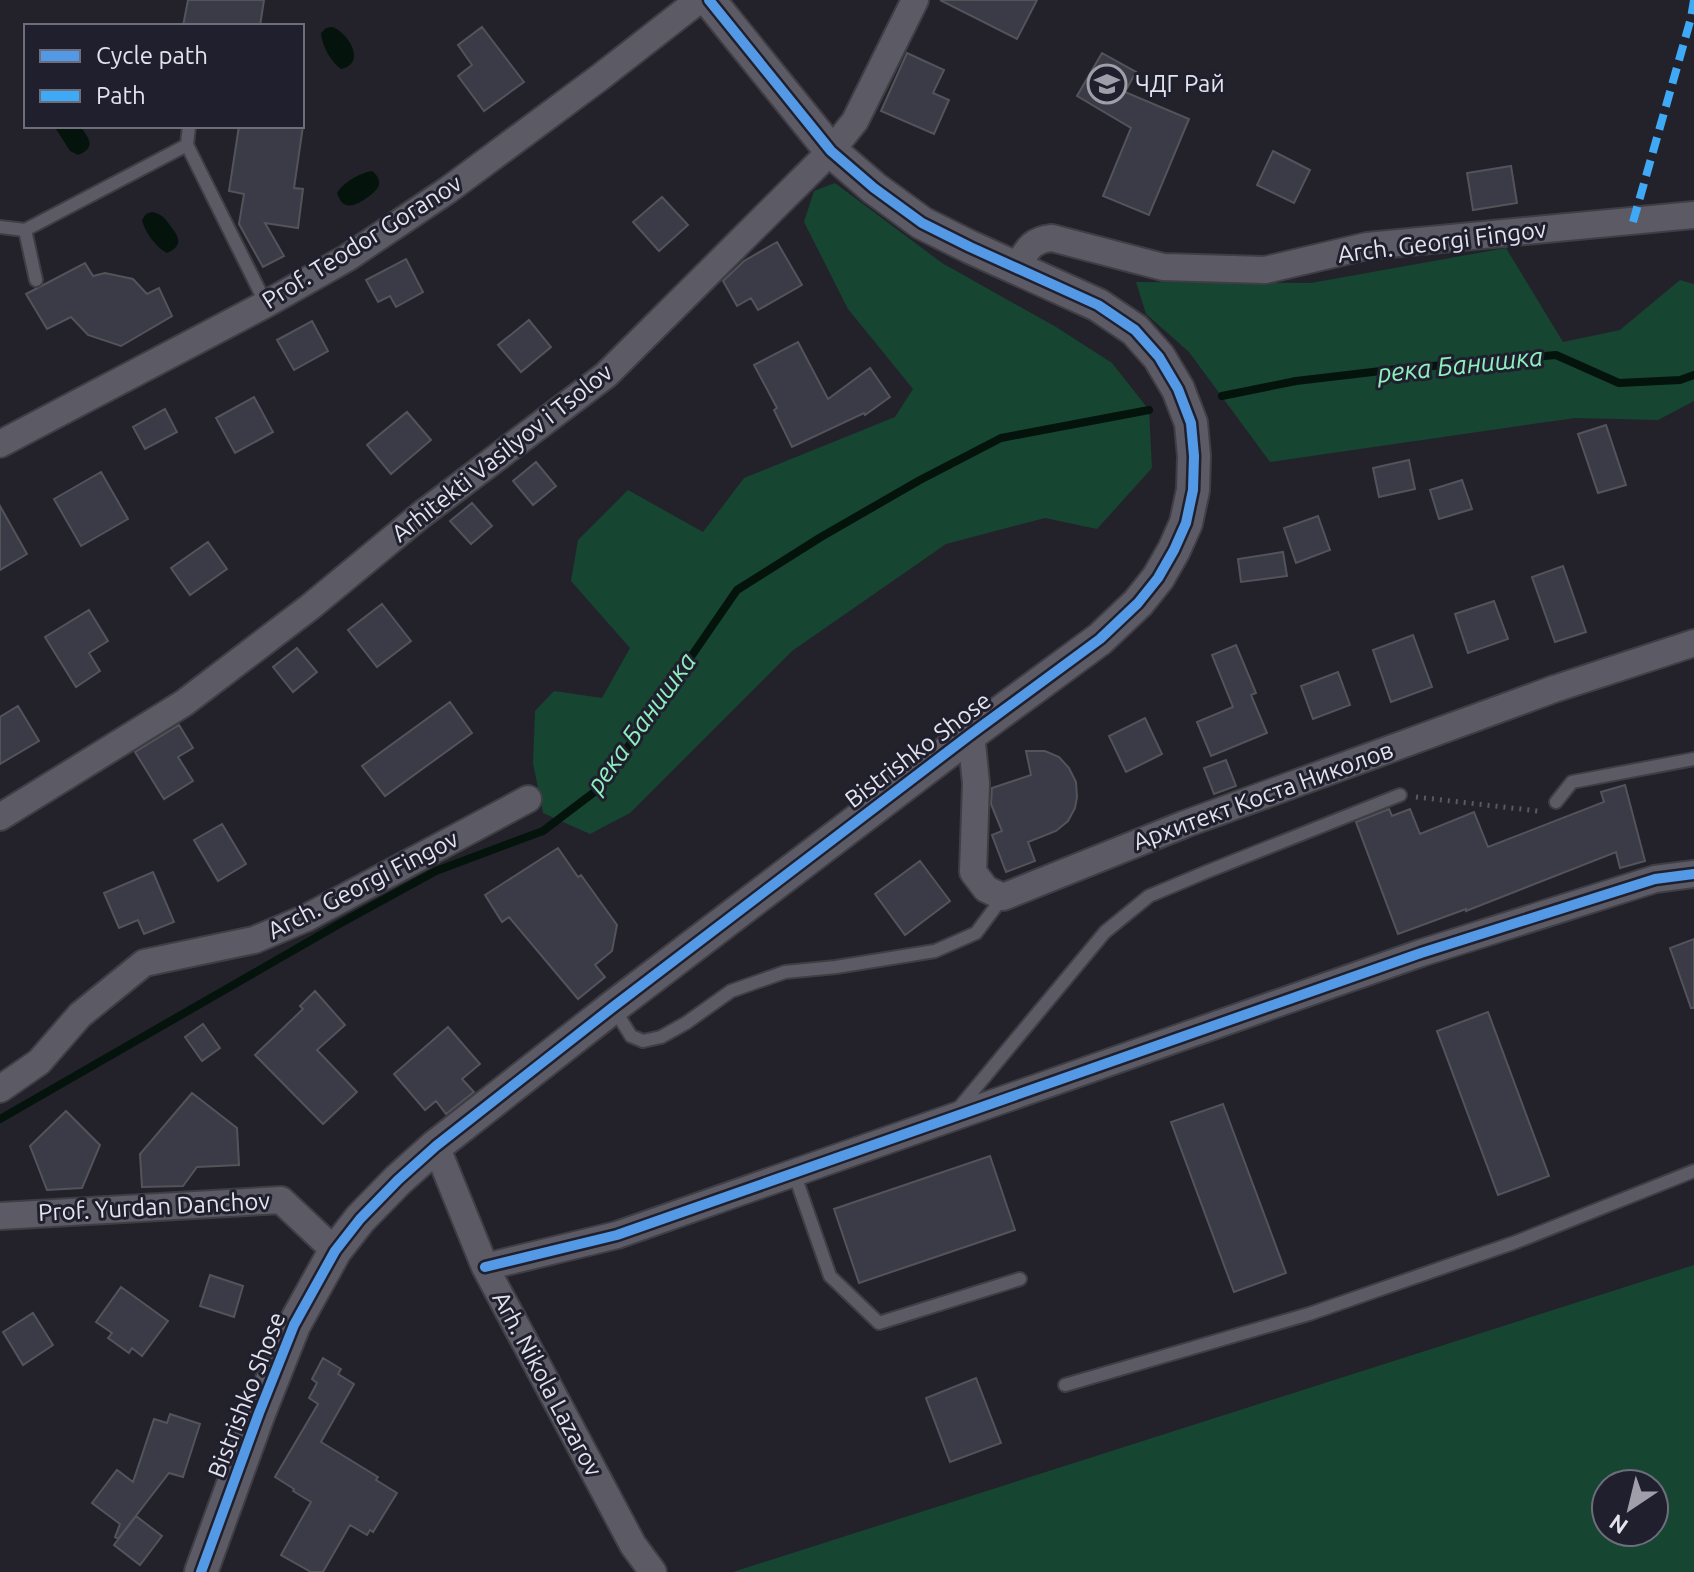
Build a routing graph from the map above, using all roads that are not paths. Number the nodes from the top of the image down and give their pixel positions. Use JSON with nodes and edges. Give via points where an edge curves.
{"nodes":[{"id":1,"x":699,"y":0,"type":"edge"},
{"id":2,"x":709,"y":0,"type":"edge"},
{"id":3,"x":915,"y":0,"type":"edge"},
{"id":4,"x":189,"y":128,"type":"edge"},
{"id":5,"x":187,"y":145,"type":"junction"},
{"id":6,"x":831,"y":151,"type":"junction"},
{"id":7,"x":1694,"y":215,"type":"edge"},
{"id":8,"x":0,"y":227,"type":"edge"},
{"id":9,"x":25,"y":230,"type":"junction"},
{"id":10,"x":1016,"y":268,"type":"junction"},
{"id":11,"x":36,"y":280,"type":"dead end"},
{"id":12,"x":266,"y":304,"type":"junction"},
{"id":13,"x":0,"y":444,"type":"edge"},
{"id":14,"x":1694,"y":643,"type":"edge"},
{"id":15,"x":971,"y":734,"type":"junction"},
{"id":16,"x":1694,"y":759,"type":"edge"},
{"id":17,"x":1400,"y":795,"type":"road end"},
{"id":18,"x":528,"y":799,"type":"dead end"},
{"id":19,"x":1556,"y":802,"type":"road end"},
{"id":20,"x":0,"y":817,"type":"edge"},
{"id":21,"x":1694,"y":874,"type":"edge"},
{"id":22,"x":1003,"y":897,"type":"junction"},
{"id":23,"x":613,"y":1007,"type":"junction"},
{"id":24,"x":0,"y":1089,"type":"edge"},
{"id":25,"x":951,"y":1118,"type":"junction"},
{"id":26,"x":436,"y":1146,"type":"junction"},
{"id":27,"x":1694,"y":1171,"type":"edge"},
{"id":28,"x":794,"y":1173,"type":"junction"},
{"id":29,"x":0,"y":1216,"type":"edge"},
{"id":30,"x":335,"y":1251,"type":"junction"},
{"id":31,"x":485,"y":1267,"type":"junction"},
{"id":32,"x":1020,"y":1279,"type":"dead end"},
{"id":33,"x":1065,"y":1385,"type":"dead end"},
{"id":34,"x":201,"y":1572,"type":"edge"},
{"id":35,"x":653,"y":1572,"type":"edge"}],
"edges":[{"from":1,"to":12,"type":"street","name":"Prof. Teodor Goranov","via":[[448,190],[347,258]]},
{"from":2,"to":6,"type":"street","name":"Bistrishko Shose"},
{"from":3,"to":6,"type":"street","name":"Arhitekti Vasilyov i Tsolov","via":[[855,121]]},
{"from":4,"to":5,"type":"lane"},
{"from":5,"to":9,"type":"lane"},
{"from":5,"to":12,"type":"lane"},
{"from":6,"to":10,"type":"street","name":"Bistrishko Shose","via":[[922,223]]},
{"from":6,"to":20,"type":"street","name":"Arhitekti Vasilyov i Tsolov","via":[[606,375],[184,703]]},
{"from":7,"to":10,"type":"street","name":"Arch. Georgi Fingov","via":[[1367,246],[1265,270],[1163,267],[1039,239]]},
{"from":8,"to":9,"type":"lane"},
{"from":9,"to":11,"type":"lane"},
{"from":10,"to":15,"type":"street","name":"Bistrishko Shose","via":[[1098,305],[1135,330],[1159,357],[1191,423],[1193,490],[1174,550],[1138,603],[1100,639]]},
{"from":12,"to":13,"type":"street","name":"Prof. Teodor Goranov"},
{"from":14,"to":22,"type":"street","name":"Архитект Коста Николов","via":[[1185,824]]},
{"from":15,"to":22,"type":"street","via":[[976,783],[973,872],[986,889]]},
{"from":15,"to":23,"type":"street","name":"Bistrishko Shose"},
{"from":16,"to":19,"type":"lane","via":[[1572,782]]},
{"from":17,"to":25,"type":"lane","via":[[1149,896],[1105,932]]},
{"from":18,"to":24,"type":"street","name":"Arch. Georgi Fingov","via":[[293,924],[254,940],[144,963],[80,1015],[39,1062]]},
{"from":21,"to":25,"type":"street","via":[[1655,879],[1421,953]]},
{"from":22,"to":23,"type":"lane","via":[[976,933],[935,951],[785,972],[731,991],[661,1037],[643,1041],[631,1036]]},
{"from":23,"to":26,"type":"street","name":"Bistrishko Shose"},
{"from":25,"to":28,"type":"street"},
{"from":26,"to":30,"type":"street","name":"Bistrishko Shose","via":[[360,1219]]},
{"from":26,"to":31,"type":"street","name":"Arh. Nikola Lazarov"},
{"from":27,"to":33,"type":"lane","via":[[1516,1242],[1309,1314]]},
{"from":28,"to":31,"type":"street","via":[[617,1235]]},
{"from":28,"to":32,"type":"lane","via":[[830,1276],[879,1323]]},
{"from":29,"to":30,"type":"street","name":"Prof. Yurdan Danchov","via":[[281,1200]]},
{"from":30,"to":34,"type":"street","name":"Bistrishko Shose","via":[[294,1325]]},
{"from":31,"to":35,"type":"street","name":"Arh. Nikola Lazarov","via":[[633,1545]]}]}
